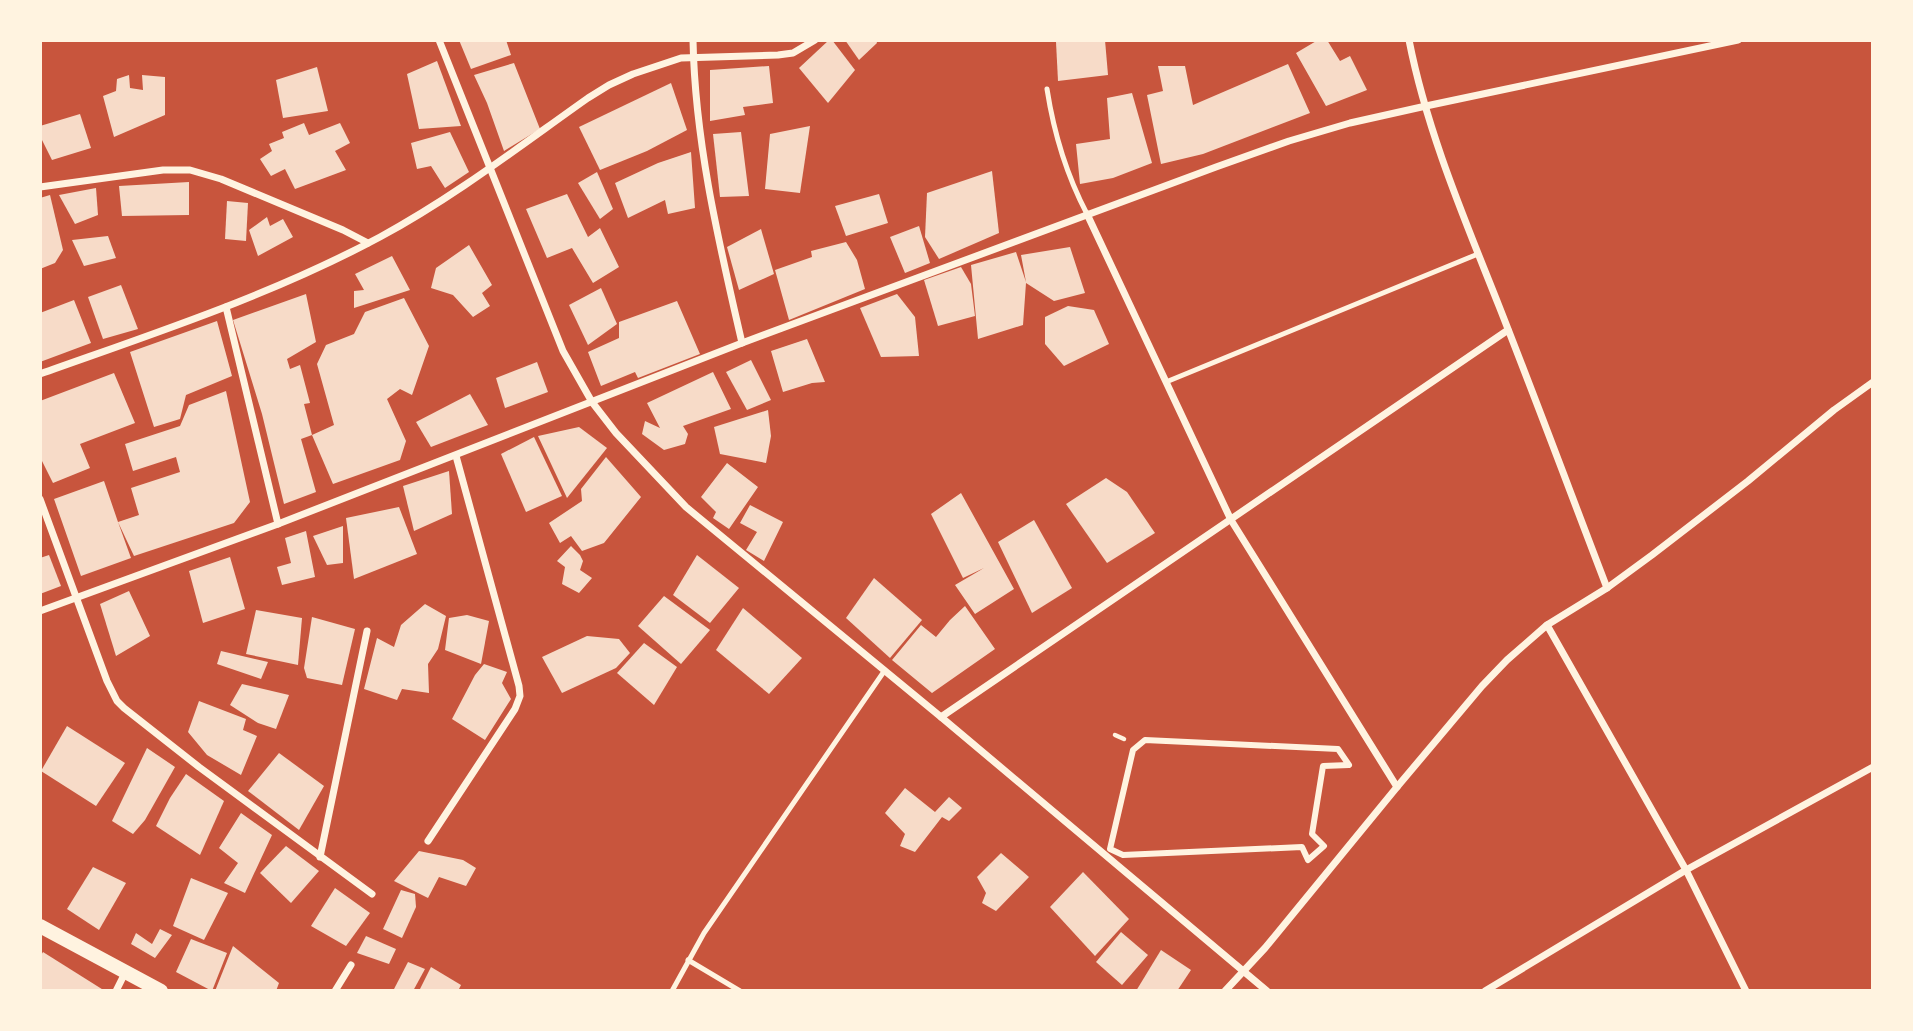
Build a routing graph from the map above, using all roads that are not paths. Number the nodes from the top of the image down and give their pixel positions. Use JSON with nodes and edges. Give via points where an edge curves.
{"nodes":[{"id":1,"x":439,"y":40,"type":"edge"},
{"id":2,"x":693,"y":40,"type":"edge"},
{"id":3,"x":815,"y":40,"type":"edge"},
{"id":4,"x":1409,"y":40,"type":"edge"},
{"id":5,"x":1738,"y":40,"type":"edge"},
{"id":6,"x":694,"y":57,"type":"junction"},
{"id":7,"x":1047,"y":89,"type":"dead end"},
{"id":8,"x":1426,"y":106,"type":"junction"},
{"id":9,"x":490,"y":168,"type":"junction"},
{"id":10,"x":40,"y":187,"type":"edge"},
{"id":11,"x":1087,"y":214,"type":"junction"},
{"id":12,"x":368,"y":243,"type":"junction"},
{"id":13,"x":1478,"y":254,"type":"junction"},
{"id":14,"x":226,"y":307,"type":"junction"},
{"id":15,"x":1508,"y":330,"type":"junction"},
{"id":16,"x":742,"y":343,"type":"junction"},
{"id":17,"x":40,"y":374,"type":"edge"},
{"id":18,"x":1166,"y":382,"type":"junction"},
{"id":19,"x":1873,"y":382,"type":"edge"},
{"id":20,"x":592,"y":402,"type":"junction"},
{"id":21,"x":456,"y":456,"type":"junction"},
{"id":22,"x":40,"y":499,"type":"edge"},
{"id":23,"x":1231,"y":520,"type":"junction"},
{"id":24,"x":278,"y":524,"type":"junction"},
{"id":25,"x":1607,"y":588,"type":"junction"},
{"id":26,"x":77,"y":598,"type":"junction"},
{"id":27,"x":40,"y":611,"type":"edge"},
{"id":28,"x":1548,"y":625,"type":"junction"},
{"id":29,"x":367,"y":631,"type":"dead end"},
{"id":30,"x":885,"y":670,"type":"junction"},
{"id":31,"x":941,"y":717,"type":"junction"},
{"id":32,"x":1873,"y":767,"type":"edge"},
{"id":33,"x":1397,"y":788,"type":"junction"},
{"id":34,"x":428,"y":841,"type":"dead end"},
{"id":35,"x":1123,"y":855,"type":"joint"},
{"id":36,"x":320,"y":857,"type":"junction"},
{"id":37,"x":1686,"y":870,"type":"junction"},
{"id":38,"x":372,"y":894,"type":"dead end"},
{"id":39,"x":40,"y":926,"type":"edge"},
{"id":40,"x":688,"y":960,"type":"junction"},
{"id":41,"x":351,"y":965,"type":"dead end"},
{"id":42,"x":127,"y":971,"type":"junction"},
{"id":43,"x":1245,"y":971,"type":"junction"},
{"id":44,"x":116,"y":991,"type":"edge"},
{"id":45,"x":162,"y":991,"type":"edge"},
{"id":46,"x":334,"y":991,"type":"edge"},
{"id":47,"x":672,"y":991,"type":"edge"},
{"id":48,"x":740,"y":991,"type":"edge"},
{"id":49,"x":1225,"y":991,"type":"edge"},
{"id":50,"x":1267,"y":991,"type":"edge"},
{"id":51,"x":1485,"y":991,"type":"edge"},
{"id":52,"x":1746,"y":991,"type":"edge"}],
"edges":[{"from":1,"to":9,"type":"street"},
{"from":2,"to":6,"type":"street"},
{"from":3,"to":6,"type":"street","via":[[793,53]]},
{"from":4,"to":8,"type":"street"},
{"from":5,"to":8,"type":"street"},
{"from":6,"to":9,"type":"street","via":[[657,65],[609,85]]},
{"from":6,"to":16,"type":"street","via":[[711,204]]},
{"from":7,"to":11,"type":"lane","via":[[1059,149]]},
{"from":8,"to":11,"type":"street","via":[[1289,141]]},
{"from":8,"to":13,"type":"street"},
{"from":9,"to":12,"type":"street"},
{"from":9,"to":20,"type":"street","via":[[559,343]]},
{"from":10,"to":12,"type":"street","via":[[190,170]]},
{"from":11,"to":16,"type":"street"},
{"from":11,"to":18,"type":"street"},
{"from":12,"to":14,"type":"street"},
{"from":13,"to":15,"type":"street"},
{"from":13,"to":18,"type":"lane"},
{"from":14,"to":17,"type":"street"},
{"from":14,"to":24,"type":"street"},
{"from":15,"to":23,"type":"street"},
{"from":15,"to":25,"type":"street"},
{"from":16,"to":20,"type":"street"},
{"from":18,"to":23,"type":"street"},
{"from":19,"to":25,"type":"street"},
{"from":20,"to":21,"type":"street"},
{"from":20,"to":30,"type":"street","via":[[686,506]]},
{"from":21,"to":24,"type":"street"},
{"from":21,"to":34,"type":"street","via":[[520,696]]},
{"from":22,"to":26,"type":"street"},
{"from":23,"to":31,"type":"street"},
{"from":23,"to":33,"type":"street"},
{"from":24,"to":26,"type":"street"},
{"from":25,"to":28,"type":"street"},
{"from":26,"to":27,"type":"street"},
{"from":26,"to":36,"type":"street","via":[[117,701]]},
{"from":28,"to":33,"type":"street","via":[[1482,686]]},
{"from":28,"to":37,"type":"street"},
{"from":29,"to":36,"type":"street"},
{"from":30,"to":31,"type":"street"},
{"from":30,"to":40,"type":"lane"},
{"from":31,"to":43,"type":"street"},
{"from":32,"to":37,"type":"street"},
{"from":33,"to":43,"type":"street"},
{"from":35,"to":35,"type":"street","via":[[1302,847],[1308,860],[1324,846],[1312,834],[1323,766],[1349,765],[1338,749],[1145,740],[1133,750],[1110,849]]},
{"from":36,"to":38,"type":"street"},
{"from":37,"to":51,"type":"street"},
{"from":37,"to":52,"type":"street"},
{"from":39,"to":42,"type":"main road"},
{"from":40,"to":47,"type":"lane"},
{"from":40,"to":48,"type":"lane"},
{"from":41,"to":46,"type":"street"},
{"from":42,"to":44,"type":"street"},
{"from":42,"to":45,"type":"main road"},
{"from":43,"to":49,"type":"street"},
{"from":43,"to":50,"type":"street"}]}
